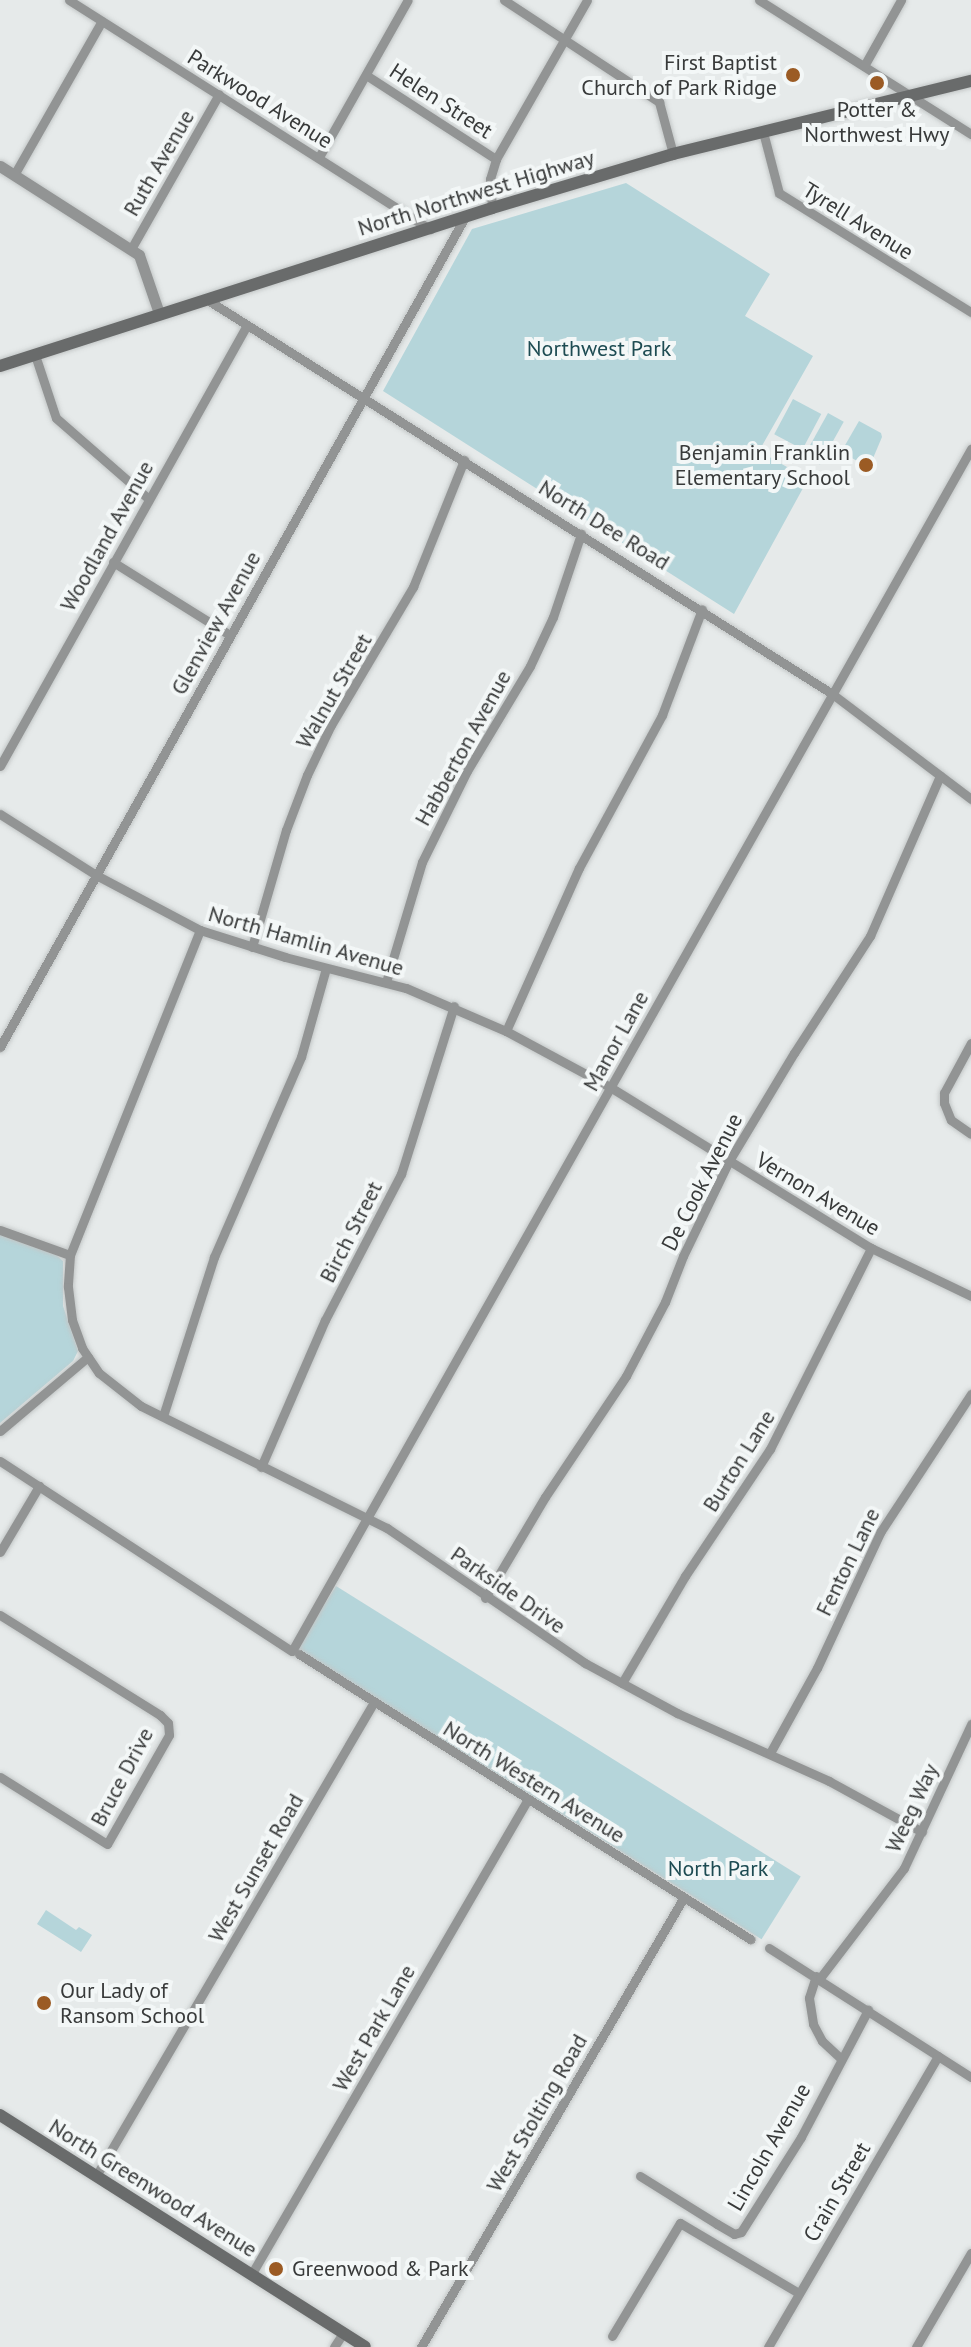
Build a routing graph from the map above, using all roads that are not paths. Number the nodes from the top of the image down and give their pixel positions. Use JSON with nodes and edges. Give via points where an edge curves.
{"nodes":[{"id":1,"x":69,"y":0,"type":"edge"},
{"id":2,"x":408,"y":0,"type":"edge"},
{"id":3,"x":504,"y":0,"type":"edge"},
{"id":4,"x":587,"y":0,"type":"edge"},
{"id":5,"x":759,"y":0,"type":"edge"},
{"id":6,"x":901,"y":0,"type":"edge"},
{"id":7,"x":102,"y":21,"type":"junction"},
{"id":8,"x":566,"y":38,"type":"junction"},
{"id":9,"x":864,"y":66,"type":"junction"},
{"id":10,"x":366,"y":75,"type":"junction"},
{"id":11,"x":971,"y":81,"type":"edge"},
{"id":12,"x":219,"y":94,"type":"junction"},
{"id":13,"x":909,"y":95,"type":"junction"},
{"id":14,"x":763,"y":132,"type":"junction"},
{"id":15,"x":971,"y":134,"type":"edge"},
{"id":16,"x":673,"y":154,"type":"junction"},
{"id":17,"x":319,"y":157,"type":"junction"},
{"id":18,"x":496,"y":159,"type":"junction"},
{"id":19,"x":0,"y":166,"type":"edge"},
{"id":20,"x":14,"y":175,"type":"junction"},
{"id":21,"x":492,"y":208,"type":"junction"},
{"id":22,"x":465,"y":217,"type":"junction"},
{"id":23,"x":430,"y":229,"type":"junction"},
{"id":24,"x":131,"y":249,"type":"junction"},
{"id":25,"x":206,"y":299,"type":"junction"},
{"id":26,"x":971,"y":312,"type":"edge"},
{"id":27,"x":159,"y":313,"type":"junction"},
{"id":28,"x":247,"y":325,"type":"junction"},
{"id":29,"x":35,"y":355,"type":"junction"},
{"id":30,"x":0,"y":366,"type":"edge"},
{"id":31,"x":363,"y":396,"type":"junction"},
{"id":32,"x":971,"y":449,"type":"edge"},
{"id":33,"x":464,"y":460,"type":"junction"},
{"id":34,"x":149,"y":499,"type":"junction"},
{"id":35,"x":581,"y":534,"type":"junction"},
{"id":36,"x":113,"y":562,"type":"junction"},
{"id":37,"x":702,"y":609,"type":"junction"},
{"id":38,"x":230,"y":635,"type":"junction"},
{"id":39,"x":831,"y":693,"type":"junction"},
{"id":40,"x":0,"y":766,"type":"edge"},
{"id":41,"x":940,"y":776,"type":"junction"},
{"id":42,"x":971,"y":799,"type":"edge"},
{"id":43,"x":0,"y":814,"type":"edge"},
{"id":44,"x":96,"y":875,"type":"junction"},
{"id":45,"x":200,"y":930,"type":"junction"},
{"id":46,"x":252,"y":947,"type":"junction"},
{"id":47,"x":326,"y":968,"type":"junction"},
{"id":48,"x":386,"y":982,"type":"junction"},
{"id":49,"x":454,"y":1006,"type":"junction"},
{"id":50,"x":506,"y":1031,"type":"junction"},
{"id":51,"x":971,"y":1043,"type":"edge"},
{"id":52,"x":0,"y":1047,"type":"edge"},
{"id":53,"x":610,"y":1087,"type":"junction"},
{"id":54,"x":971,"y":1134,"type":"edge"},
{"id":55,"x":729,"y":1161,"type":"junction"},
{"id":56,"x":0,"y":1230,"type":"edge"},
{"id":57,"x":871,"y":1248,"type":"junction"},
{"id":58,"x":70,"y":1255,"type":"junction"},
{"id":59,"x":971,"y":1296,"type":"edge"},
{"id":60,"x":88,"y":1357,"type":"junction"},
{"id":61,"x":971,"y":1394,"type":"edge"},
{"id":62,"x":163,"y":1416,"type":"junction"},
{"id":63,"x":0,"y":1431,"type":"edge"},
{"id":64,"x":0,"y":1461,"type":"edge"},
{"id":65,"x":261,"y":1467,"type":"junction"},
{"id":66,"x":39,"y":1486,"type":"junction"},
{"id":67,"x":369,"y":1519,"type":"junction"},
{"id":68,"x":0,"y":1552,"type":"edge"},
{"id":69,"x":485,"y":1598,"type":"junction"},
{"id":70,"x":0,"y":1615,"type":"edge"},
{"id":71,"x":295,"y":1652,"type":"junction"},
{"id":72,"x":622,"y":1683,"type":"junction"},
{"id":73,"x":374,"y":1702,"type":"junction"},
{"id":74,"x":971,"y":1724,"type":"edge"},
{"id":75,"x":770,"y":1753,"type":"junction"},
{"id":76,"x":0,"y":1777,"type":"edge"},
{"id":77,"x":528,"y":1799,"type":"junction"},
{"id":78,"x":922,"y":1832,"type":"junction"},
{"id":79,"x":684,"y":1897,"type":"junction"},
{"id":80,"x":750,"y":1939,"type":"dead end"},
{"id":81,"x":769,"y":1948,"type":"dead end"},
{"id":82,"x":818,"y":1977,"type":"junction"},
{"id":83,"x":868,"y":2010,"type":"junction"},
{"id":84,"x":938,"y":2056,"type":"junction"},
{"id":85,"x":840,"y":2058,"type":"junction"},
{"id":86,"x":971,"y":2077,"type":"edge"},
{"id":87,"x":0,"y":2115,"type":"edge"},
{"id":88,"x":96,"y":2176,"type":"junction"},
{"id":89,"x":640,"y":2176,"type":"dead end"},
{"id":90,"x":717,"y":2224,"type":"junction"},
{"id":91,"x":709,"y":2240,"type":"junction"},
{"id":92,"x":971,"y":2253,"type":"edge"},
{"id":93,"x":251,"y":2275,"type":"junction"},
{"id":94,"x":799,"y":2293,"type":"junction"},
{"id":95,"x":343,"y":2333,"type":"junction"},
{"id":96,"x":612,"y":2336,"type":"dead end"},
{"id":97,"x":334,"y":2347,"type":"edge"},
{"id":98,"x":365,"y":2347,"type":"edge"},
{"id":99,"x":421,"y":2347,"type":"edge"},
{"id":100,"x":768,"y":2347,"type":"edge"},
{"id":101,"x":916,"y":2347,"type":"edge"}],
"edges":[{"from":1,"to":7,"type":"street","name":"Parkwood Avenue"},
{"from":2,"to":10,"type":"street"},
{"from":3,"to":8,"type":"street"},
{"from":4,"to":8,"type":"street"},
{"from":5,"to":9,"type":"street"},
{"from":6,"to":9,"type":"street"},
{"from":7,"to":12,"type":"street","name":"Parkwood Avenue"},
{"from":7,"to":20,"type":"street"},
{"from":8,"to":16,"type":"street","via":[[659,102]]},
{"from":8,"to":18,"type":"street"},
{"from":9,"to":13,"type":"street"},
{"from":10,"to":17,"type":"street"},
{"from":10,"to":18,"type":"street","name":"Helen Street"},
{"from":11,"to":13,"type":"main road","name":"North Northwest Highway"},
{"from":12,"to":17,"type":"street","name":"Parkwood Avenue"},
{"from":12,"to":24,"type":"street","name":"Ruth Avenue"},
{"from":13,"to":14,"type":"main road","name":"North Northwest Highway"},
{"from":13,"to":15,"type":"street"},
{"from":14,"to":16,"type":"main road","name":"North Northwest Highway"},
{"from":14,"to":26,"type":"street","name":"Tyrell Avenue","via":[[779,193]]},
{"from":16,"to":21,"type":"main road","name":"North Northwest Highway"},
{"from":17,"to":23,"type":"street","name":"Parkwood Avenue"},
{"from":18,"to":21,"type":"street","via":[[490,179]]},
{"from":19,"to":20,"type":"street"},
{"from":20,"to":24,"type":"street"},
{"from":21,"to":22,"type":"main road","name":"North Northwest Highway"},
{"from":22,"to":23,"type":"main road","name":"North Northwest Highway"},
{"from":22,"to":31,"type":"street","name":"Glenview Avenue"},
{"from":23,"to":25,"type":"main road","name":"North Northwest Highway"},
{"from":24,"to":27,"type":"street","via":[[143,262]]},
{"from":25,"to":27,"type":"main road","name":"North Northwest Highway"},
{"from":25,"to":28,"type":"street","name":"North Dee Road"},
{"from":27,"to":29,"type":"main road","name":"North Northwest Highway"},
{"from":28,"to":31,"type":"street","name":"North Dee Road"},
{"from":28,"to":34,"type":"street","name":"Woodland Avenue"},
{"from":29,"to":30,"type":"main road","name":"North Northwest Highway"},
{"from":29,"to":34,"type":"street","via":[[56,418]]},
{"from":31,"to":33,"type":"street","name":"North Dee Road"},
{"from":31,"to":38,"type":"street","name":"Glenview Avenue"},
{"from":32,"to":39,"type":"street","name":"Manor Lane"},
{"from":33,"to":35,"type":"street","name":"North Dee Road"},
{"from":33,"to":46,"type":"street","name":"Walnut Street","via":[[413,587],[307,775]]},
{"from":34,"to":36,"type":"street","name":"Woodland Avenue"},
{"from":35,"to":37,"type":"street","name":"North Dee Road"},
{"from":35,"to":48,"type":"street","name":"Habberton Avenue","via":[[530,666],[467,771],[422,862]]},
{"from":36,"to":38,"type":"street"},
{"from":36,"to":40,"type":"street","name":"Woodland Avenue"},
{"from":37,"to":39,"type":"street","name":"North Dee Road"},
{"from":37,"to":50,"type":"street","via":[[662,715],[579,868]]},
{"from":38,"to":44,"type":"street","name":"Glenview Avenue"},
{"from":39,"to":41,"type":"street","name":"North Dee Road"},
{"from":39,"to":53,"type":"street","name":"Manor Lane"},
{"from":41,"to":42,"type":"street","name":"North Dee Road"},
{"from":41,"to":55,"type":"street","name":"De Cook Avenue","via":[[870,936]]},
{"from":43,"to":44,"type":"street","name":"North Hamlin Avenue"},
{"from":44,"to":45,"type":"street","name":"North Hamlin Avenue"},
{"from":44,"to":52,"type":"street","name":"Glenview Avenue"},
{"from":45,"to":46,"type":"street","name":"North Hamlin Avenue"},
{"from":45,"to":58,"type":"street"},
{"from":46,"to":47,"type":"street","name":"North Hamlin Avenue"},
{"from":47,"to":48,"type":"street","name":"North Hamlin Avenue"},
{"from":47,"to":62,"type":"street","via":[[301,1057],[214,1257]]},
{"from":48,"to":49,"type":"street","name":"North Hamlin Avenue"},
{"from":49,"to":50,"type":"street","name":"North Hamlin Avenue"},
{"from":49,"to":65,"type":"street","name":"Birch Street","via":[[401,1174],[325,1320]]},
{"from":50,"to":53,"type":"street","name":"North Hamlin Avenue"},
{"from":51,"to":54,"type":"street","via":[[944,1093],[951,1120]]},
{"from":53,"to":55,"type":"street","name":"Vernon Avenue"},
{"from":53,"to":67,"type":"street","name":"Manor Lane"},
{"from":55,"to":57,"type":"street","name":"Vernon Avenue"},
{"from":55,"to":69,"type":"street","name":"De Cook Avenue","via":[[626,1376]]},
{"from":56,"to":58,"type":"street"},
{"from":57,"to":59,"type":"street","name":"Vernon Avenue"},
{"from":57,"to":72,"type":"street","name":"Burton Lane","via":[[770,1449]]},
{"from":58,"to":60,"type":"street","via":[[69,1304]]},
{"from":60,"to":62,"type":"street","name":"Parkside Drive","via":[[118,1391]]},
{"from":60,"to":63,"type":"street"},
{"from":61,"to":75,"type":"street","name":"Fenton Lane","via":[[881,1531],[817,1668]]},
{"from":62,"to":65,"type":"street","name":"Parkside Drive"},
{"from":64,"to":66,"type":"street","name":"North Western Avenue"},
{"from":65,"to":67,"type":"street","name":"Parkside Drive"},
{"from":66,"to":68,"type":"street"},
{"from":66,"to":71,"type":"street","name":"North Western Avenue"},
{"from":67,"to":69,"type":"street","name":"Parkside Drive"},
{"from":67,"to":71,"type":"street","name":"Manor Lane"},
{"from":69,"to":72,"type":"street","name":"Parkside Drive"},
{"from":70,"to":76,"type":"street","name":"Bruce Drive","via":[[160,1715],[169,1728],[168,1740],[107,1844]]},
{"from":71,"to":73,"type":"street","name":"North Western Avenue"},
{"from":72,"to":75,"type":"street","name":"Parkside Drive"},
{"from":73,"to":77,"type":"street","name":"North Western Avenue"},
{"from":73,"to":88,"type":"street","name":"West Sunset Road"},
{"from":74,"to":78,"type":"street","name":"Weeg Way"},
{"from":75,"to":78,"type":"street","name":"Parkside Drive"},
{"from":77,"to":79,"type":"street","name":"North Western Avenue"},
{"from":77,"to":93,"type":"street","name":"West Park Lane"},
{"from":78,"to":82,"type":"street","name":"Weeg Way","via":[[904,1868]]},
{"from":79,"to":80,"type":"street","name":"North Western Avenue"},
{"from":79,"to":99,"type":"street","name":"West Stolting Road"},
{"from":81,"to":82,"type":"street"},
{"from":82,"to":83,"type":"street"},
{"from":82,"to":85,"type":"street","via":[[809,1998],[813,2024]]},
{"from":83,"to":84,"type":"street"},
{"from":83,"to":85,"type":"street","name":"Lincoln Avenue"},
{"from":84,"to":86,"type":"street"},
{"from":84,"to":94,"type":"street","name":"Crain Street"},
{"from":85,"to":90,"type":"street","name":"Lincoln Avenue","via":[[801,2137],[741,2232],[734,2234]]},
{"from":87,"to":88,"type":"main road","name":"North Greenwood Avenue"},
{"from":88,"to":93,"type":"main road","name":"North Greenwood Avenue"},
{"from":89,"to":90,"type":"street","name":"Lincoln Avenue"},
{"from":90,"to":91,"type":"street","name":"Lincoln Avenue"},
{"from":91,"to":94,"type":"street"},
{"from":91,"to":96,"type":"street","via":[[680,2223]]},
{"from":92,"to":101,"type":"street"},
{"from":93,"to":95,"type":"main road","name":"North Greenwood Avenue"},
{"from":94,"to":100,"type":"street","name":"Crain Street"},
{"from":95,"to":97,"type":"street"},
{"from":95,"to":98,"type":"main road","name":"North Greenwood Avenue"}]}
